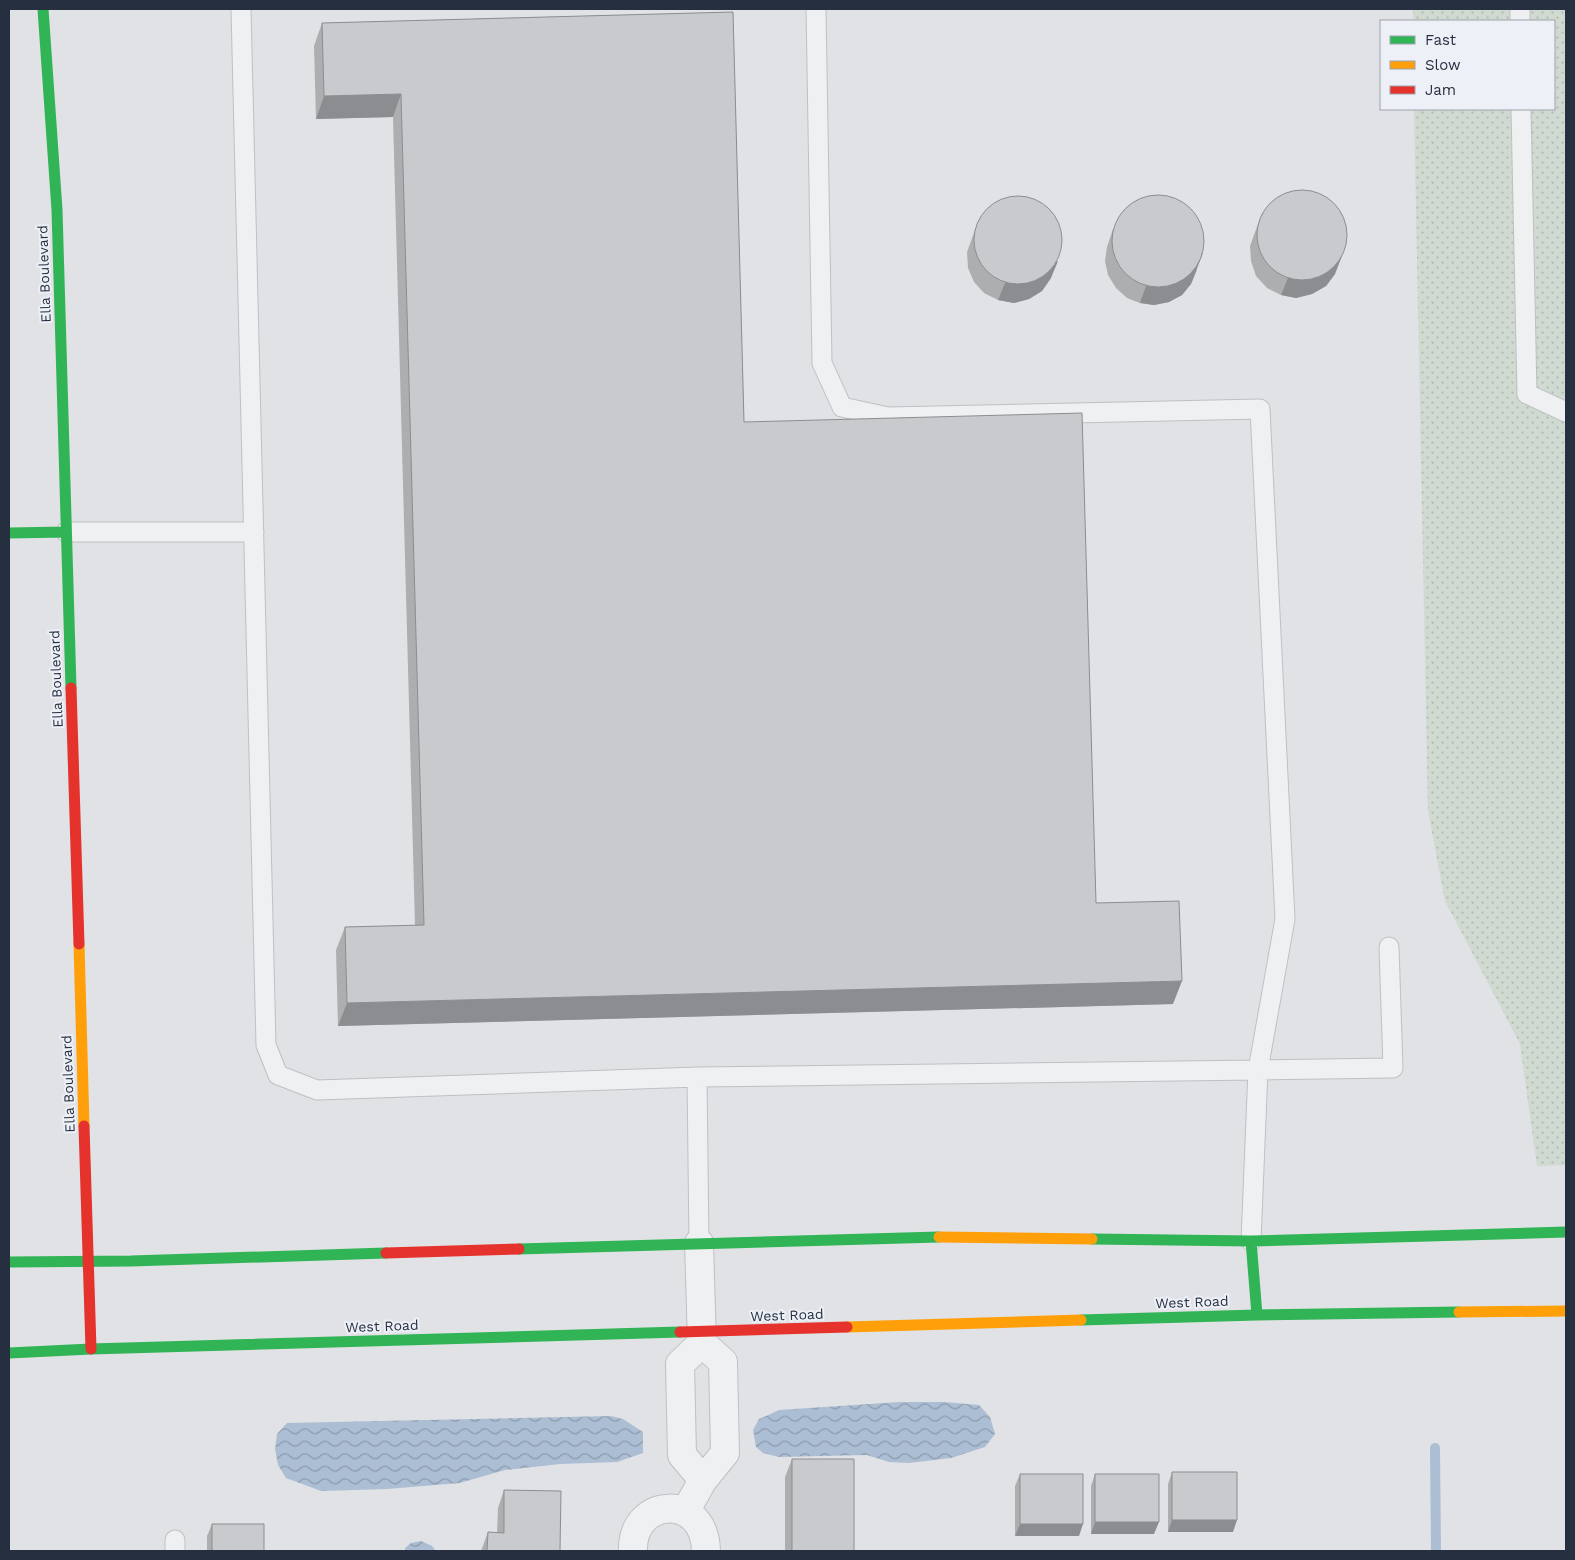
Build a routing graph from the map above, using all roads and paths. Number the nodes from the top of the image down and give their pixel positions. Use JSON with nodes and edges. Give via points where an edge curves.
{"nodes":[{"id":1,"x":43,"y":9,"type":"edge"},
{"id":2,"x":242,"y":9,"type":"edge"},
{"id":3,"x":816,"y":9,"type":"edge"},
{"id":4,"x":1522,"y":110,"type":"edge"},
{"id":5,"x":1566,"y":412,"type":"edge"},
{"id":6,"x":66,"y":532,"type":"junction"},
{"id":7,"x":254,"y":532,"type":"junction"},
{"id":8,"x":9,"y":533,"type":"edge"},
{"id":9,"x":1389,"y":948,"type":"dead end"},
{"id":10,"x":1258,"y":1070,"type":"junction"},
{"id":11,"x":697,"y":1077,"type":"junction"},
{"id":12,"x":1566,"y":1232,"type":"edge"},
{"id":13,"x":1251,"y":1241,"type":"junction"},
{"id":14,"x":699,"y":1242,"type":"junction"},
{"id":15,"x":88,"y":1261,"type":"junction"},
{"id":16,"x":9,"y":1262,"type":"edge"},
{"id":17,"x":1566,"y":1311,"type":"edge"},
{"id":18,"x":1257,"y":1315,"type":"junction"},
{"id":19,"x":701,"y":1338,"type":"junction"},
{"id":20,"x":91,"y":1349,"type":"junction"},
{"id":21,"x":9,"y":1353,"type":"edge"},
{"id":22,"x":703,"y":1480,"type":"junction"},
{"id":23,"x":685,"y":1512,"type":"junction"},
{"id":24,"x":633,"y":1551,"type":"edge"},
{"id":25,"x":706,"y":1551,"type":"edge"}],
"edges":[{"from":1,"to":6,"type":"main road","name":"Ella Boulevard","via":[[57,210]]},
{"from":2,"to":7,"type":"lane"},
{"from":3,"to":10,"type":"lane","via":[[822,363],[842,407],[888,417],[1260,408],[1284,919]]},
{"from":4,"to":5,"type":"lane","via":[[1527,394]]},
{"from":6,"to":7,"type":"lane"},
{"from":6,"to":8,"type":"main road"},
{"from":6,"to":15,"type":"main road","name":"Ella Boulevard"},
{"from":7,"to":11,"type":"lane","via":[[266,1045],[278,1075],[317,1090]]},
{"from":9,"to":10,"type":"lane","via":[[1392,1068]]},
{"from":10,"to":11,"type":"lane"},
{"from":10,"to":13,"type":"lane"},
{"from":11,"to":14,"type":"lane"},
{"from":12,"to":13,"type":"main road"},
{"from":13,"to":14,"type":"main road","via":[[920,1237]]},
{"from":13,"to":18,"type":"main road"},
{"from":14,"to":15,"type":"main road"},
{"from":14,"to":19,"type":"street"},
{"from":15,"to":16,"type":"main road"},
{"from":15,"to":20,"type":"main road","name":"Ella Boulevard"},
{"from":17,"to":18,"type":"main road","name":"West Road"},
{"from":18,"to":19,"type":"main road","name":"West Road"},
{"from":19,"to":20,"type":"main road","name":"West Road"},
{"from":19,"to":22,"type":"street","via":[[680,1364],[682,1455]]},
{"from":19,"to":22,"type":"street","via":[[723,1362],[725,1453]]},
{"from":20,"to":21,"type":"main road","name":"West Road"},
{"from":22,"to":23,"type":"street"},
{"from":23,"to":24,"type":"street","via":[[666,1509],[644,1519],[637,1529]]},
{"from":23,"to":25,"type":"street","via":[[701,1526]]}]}
